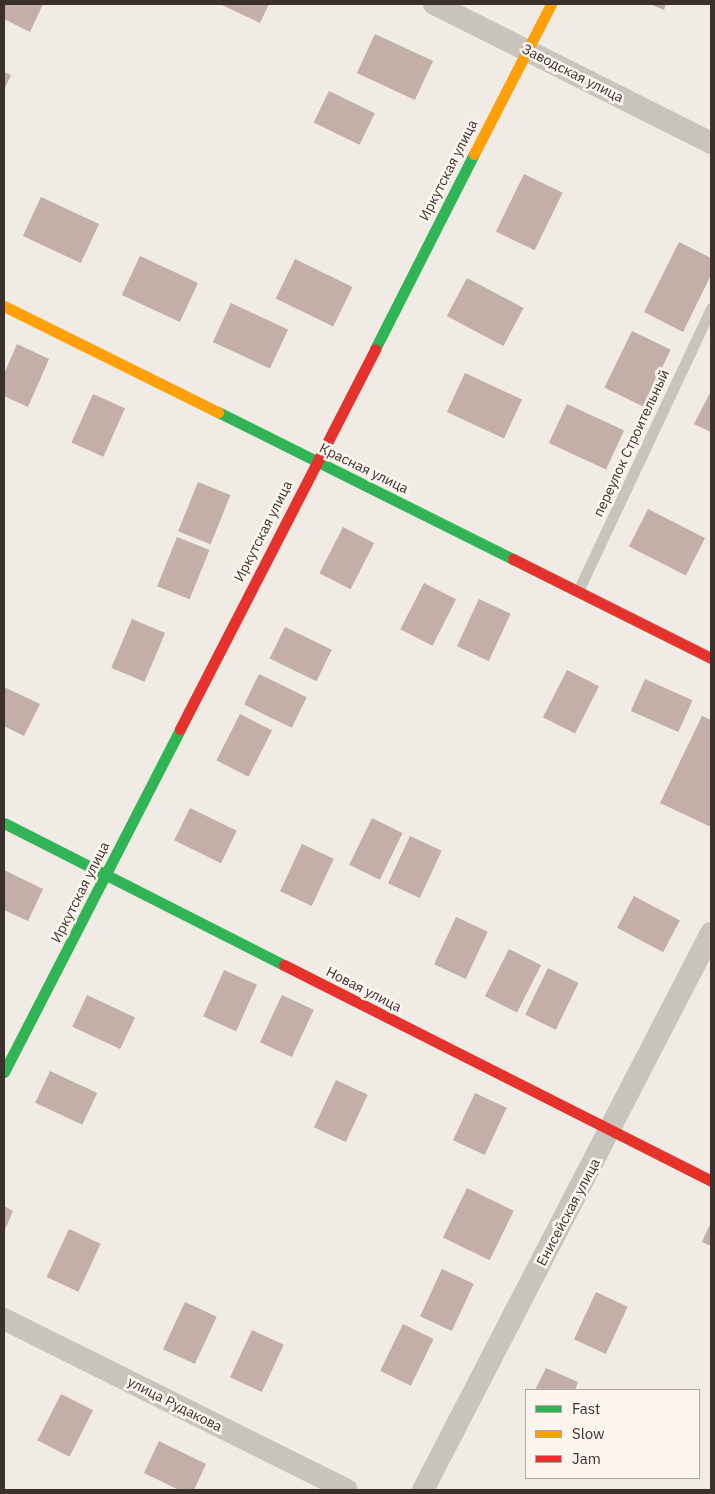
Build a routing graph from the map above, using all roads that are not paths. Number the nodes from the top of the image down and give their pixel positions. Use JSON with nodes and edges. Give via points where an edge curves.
{"nodes":[{"id":1,"x":434,"y":4,"type":"edge"},
{"id":2,"x":551,"y":4,"type":"edge"},
{"id":3,"x":527,"y":50,"type":"junction"},
{"id":4,"x":711,"y":143,"type":"edge"},
{"id":5,"x":4,"y":306,"type":"edge"},
{"id":6,"x":711,"y":308,"type":"edge"},
{"id":7,"x":316,"y":461,"type":"junction"},
{"id":8,"x":578,"y":592,"type":"junction"},
{"id":9,"x":711,"y":658,"type":"edge"},
{"id":10,"x":4,"y":823,"type":"edge"},
{"id":11,"x":106,"y":874,"type":"junction"},
{"id":12,"x":711,"y":933,"type":"edge"},
{"id":13,"x":4,"y":1072,"type":"edge"},
{"id":14,"x":610,"y":1132,"type":"junction"},
{"id":15,"x":711,"y":1181,"type":"edge"},
{"id":16,"x":4,"y":1319,"type":"edge"},
{"id":17,"x":347,"y":1490,"type":"edge"},
{"id":18,"x":423,"y":1490,"type":"edge"}],
"edges":[{"from":1,"to":3,"type":"street","name":"Заводская улица"},
{"from":2,"to":3,"type":"street","name":"Иркутская улица"},
{"from":3,"to":4,"type":"street","name":"Заводская улица"},
{"from":3,"to":7,"type":"street","name":"Иркутская улица"},
{"from":5,"to":7,"type":"street","name":"Красная улица"},
{"from":6,"to":8,"type":"lane","name":"переулок Строительный"},
{"from":7,"to":8,"type":"street","name":"Красная улица"},
{"from":7,"to":11,"type":"street","name":"Иркутская улица"},
{"from":8,"to":9,"type":"street","name":"Красная улица"},
{"from":10,"to":11,"type":"street","name":"Новая улица"},
{"from":11,"to":13,"type":"street","name":"Иркутская улица"},
{"from":11,"to":14,"type":"street","name":"Новая улица"},
{"from":12,"to":14,"type":"street","name":"Енисейская улица"},
{"from":14,"to":15,"type":"street","name":"Новая улица"},
{"from":14,"to":18,"type":"street","name":"Енисейская улица"},
{"from":16,"to":17,"type":"street","name":"улица Рудакова"}]}
